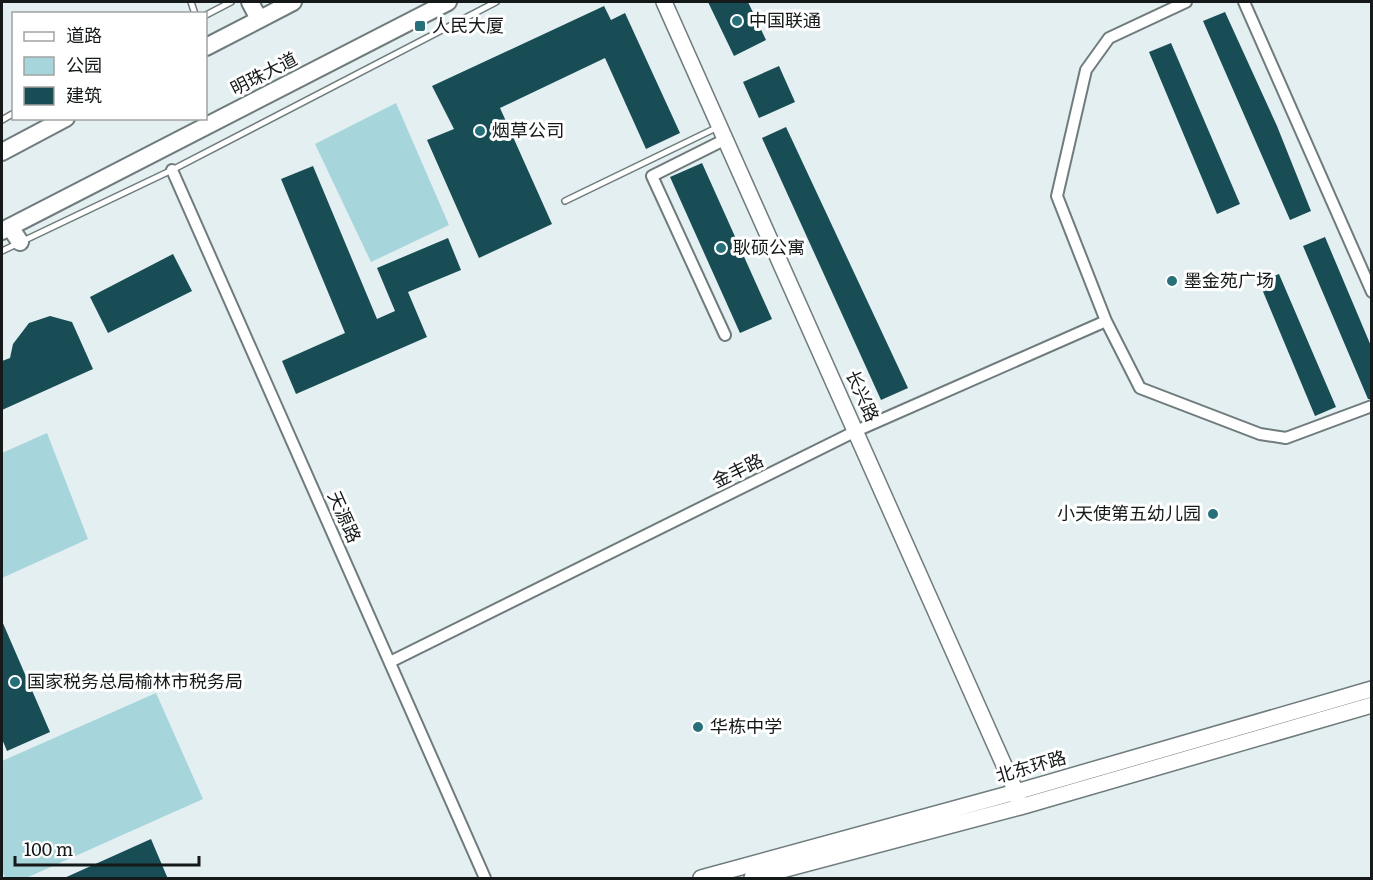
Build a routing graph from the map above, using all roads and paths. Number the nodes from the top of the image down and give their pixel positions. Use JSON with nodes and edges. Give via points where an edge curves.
{"nodes":[{"id":1,"x":231,"y":2,"type":"edge"},
{"id":2,"x":250,"y":2,"type":"edge"},
{"id":3,"x":293,"y":2,"type":"edge"},
{"id":4,"x":448,"y":2,"type":"edge"},
{"id":5,"x":496,"y":2,"type":"edge"},
{"id":6,"x":664,"y":2,"type":"edge"},
{"id":7,"x":1186,"y":2,"type":"edge"},
{"id":8,"x":1244,"y":2,"type":"edge"},
{"id":9,"x":207,"y":14,"type":"edge"},
{"id":10,"x":259,"y":19,"type":"junction"},
{"id":11,"x":207,"y":45,"type":"edge"},
{"id":12,"x":62,"y":120,"type":"edge"},
{"id":13,"x":723,"y":133,"type":"junction"},
{"id":14,"x":2,"y":152,"type":"edge"},
{"id":15,"x":172,"y":170,"type":"junction"},
{"id":16,"x":565,"y":201,"type":"dead end"},
{"id":17,"x":6,"y":229,"type":"edge"},
{"id":18,"x":20,"y":242,"type":"junction"},
{"id":19,"x":2,"y":251,"type":"edge"},
{"id":20,"x":1371,"y":291,"type":"edge"},
{"id":21,"x":1106,"y":321,"type":"junction"},
{"id":22,"x":725,"y":335,"type":"dead end"},
{"id":23,"x":1371,"y":406,"type":"edge"},
{"id":24,"x":856,"y":432,"type":"junction"},
{"id":25,"x":390,"y":662,"type":"junction"},
{"id":26,"x":1371,"y":689,"type":"edge"},
{"id":27,"x":1371,"y":705,"type":"edge"},
{"id":28,"x":1018,"y":799,"type":"junction"},
{"id":29,"x":486,"y":879,"type":"edge"},
{"id":30,"x":701,"y":879,"type":"edge"},
{"id":31,"x":752,"y":879,"type":"edge"}],
"edges":[{"from":1,"to":9,"type":"lane"},
{"from":2,"to":10,"type":"main road"},
{"from":3,"to":10,"type":"main road"},
{"from":4,"to":17,"type":"main road","name":"明珠大道"},
{"from":5,"to":15,"type":"lane"},
{"from":6,"to":13,"type":"main road","name":"长兴路"},
{"from":7,"to":21,"type":"street","via":[[1109,38],[1086,70],[1057,196]]},
{"from":8,"to":20,"type":"street"},
{"from":10,"to":11,"type":"main road"},
{"from":12,"to":14,"type":"main road"},
{"from":13,"to":16,"type":"lane"},
{"from":13,"to":22,"type":"street","via":[[660,177],[652,176]]},
{"from":13,"to":24,"type":"main road","name":"长兴路"},
{"from":15,"to":18,"type":"lane"},
{"from":15,"to":25,"type":"street","name":"天源路"},
{"from":17,"to":18,"type":"main road"},
{"from":18,"to":19,"type":"lane"},
{"from":21,"to":23,"type":"street","via":[[1140,388],[1260,434],[1286,438]]},
{"from":21,"to":24,"type":"street","name":"金丰路"},
{"from":24,"to":25,"type":"street","name":"金丰路"},
{"from":24,"to":28,"type":"main road","name":"长兴路"},
{"from":25,"to":29,"type":"street","name":"天源路"},
{"from":26,"to":28,"type":"main road","name":"北东环路"},
{"from":27,"to":28,"type":"main road","name":"北东环路"},
{"from":28,"to":30,"type":"main road","name":"北东环路"},
{"from":28,"to":31,"type":"main road","name":"北东环路"}]}
